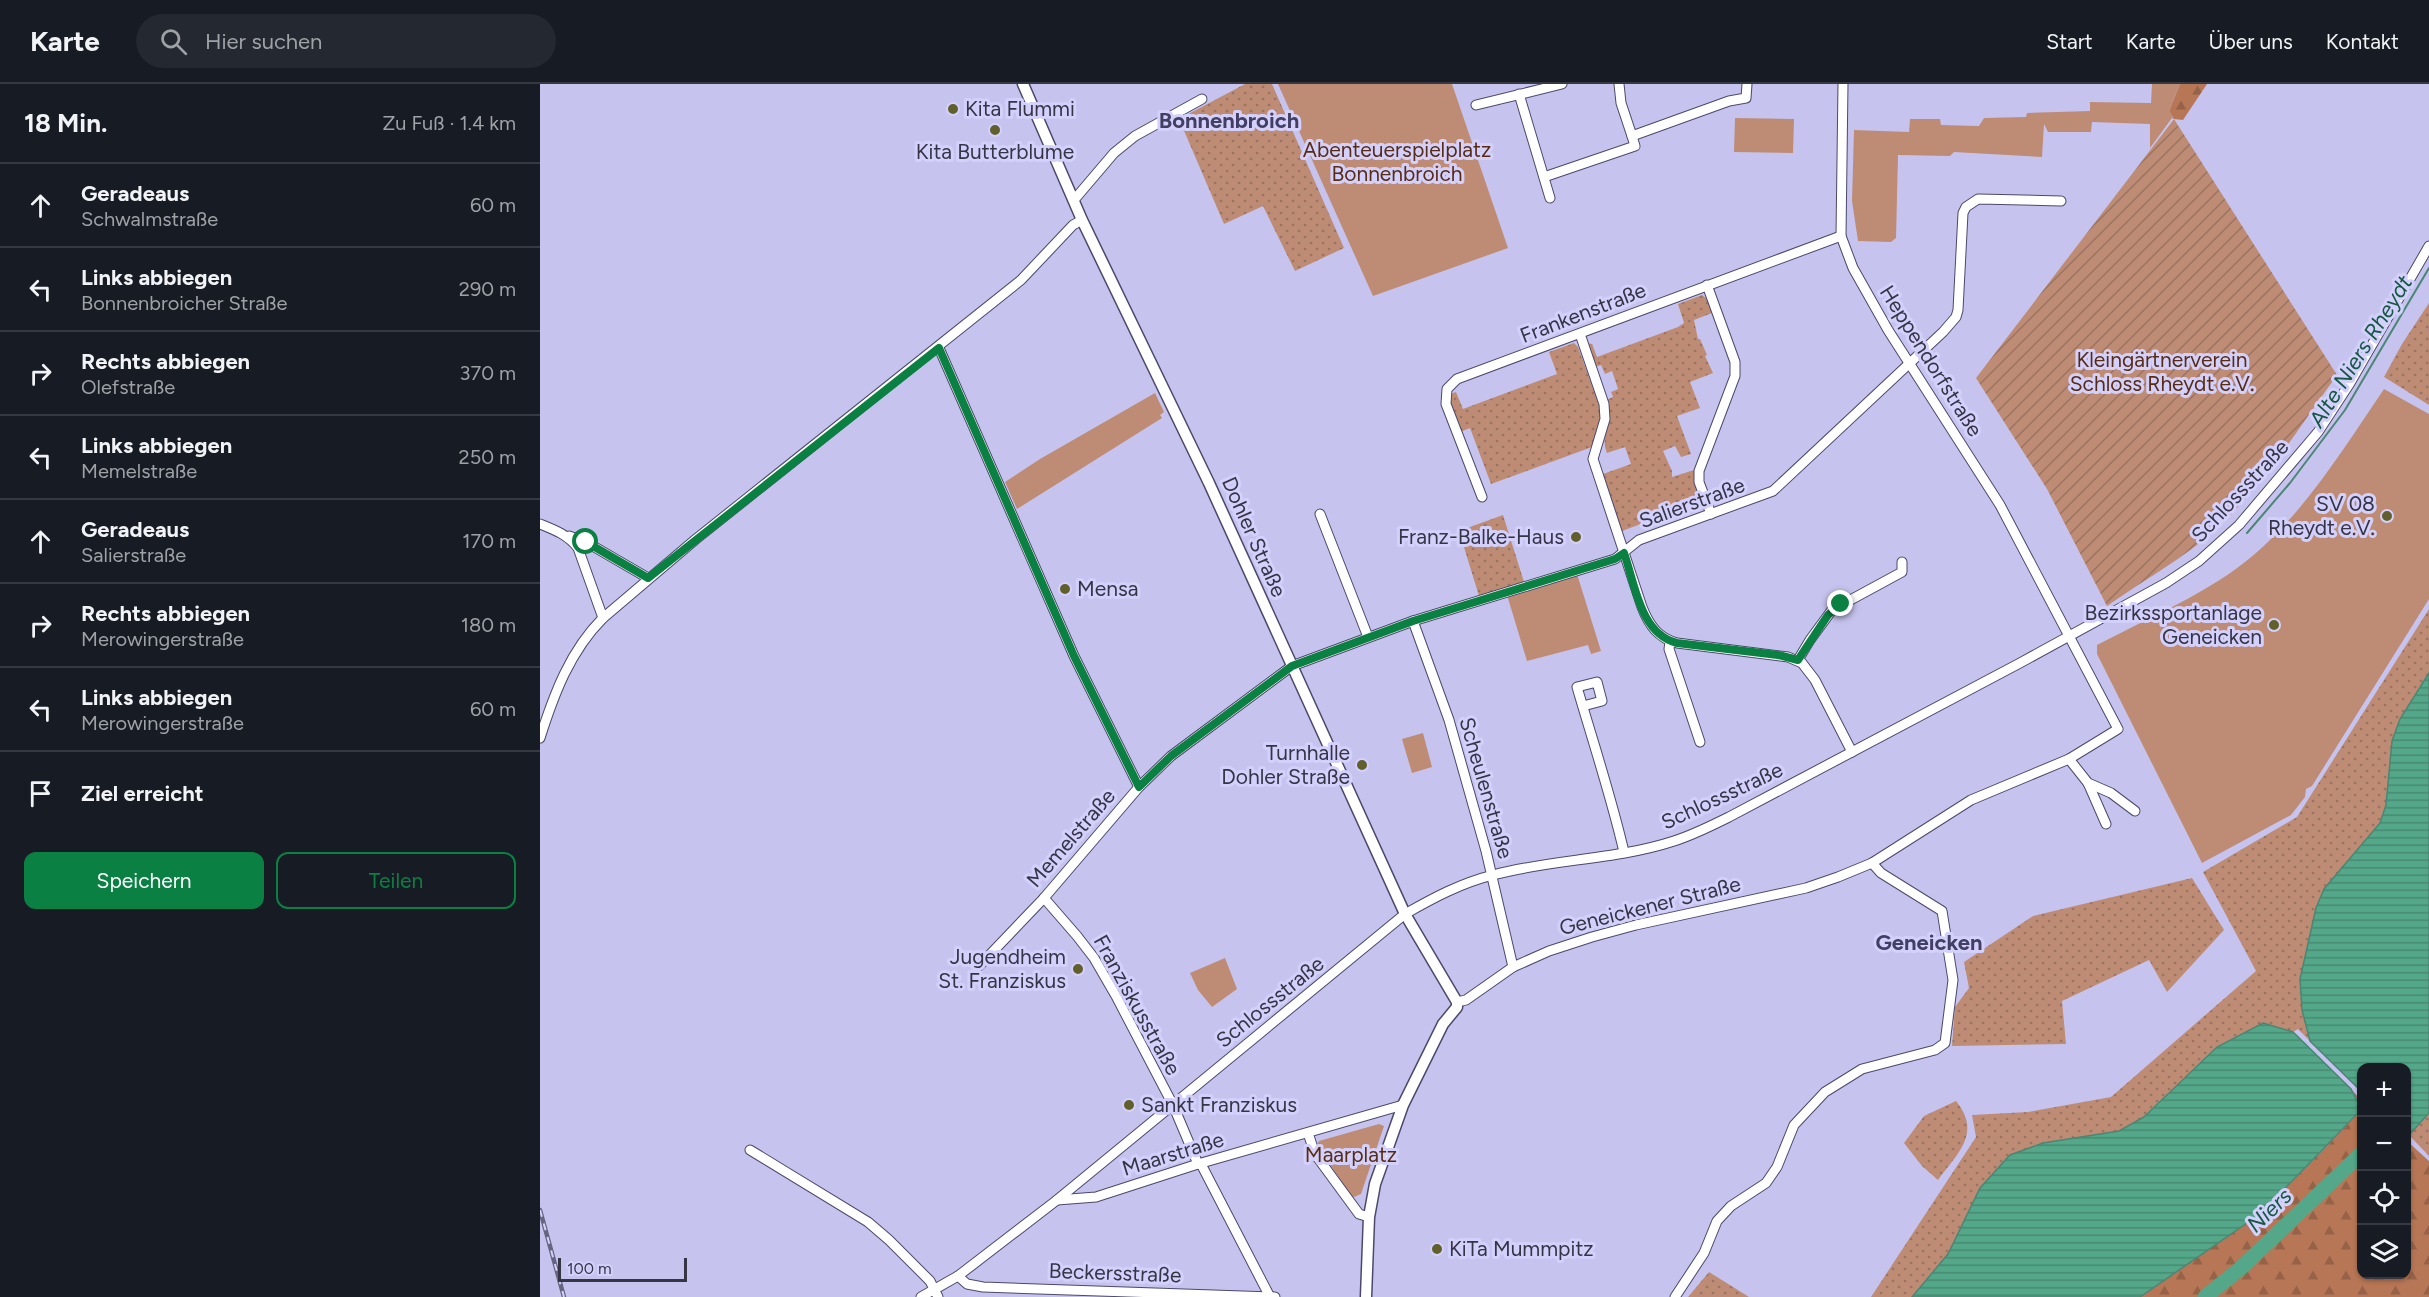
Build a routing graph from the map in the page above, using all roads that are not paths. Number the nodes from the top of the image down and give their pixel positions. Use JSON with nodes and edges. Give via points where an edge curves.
{"nodes":[{"id":1,"x":1023,"y":84,"type":"edge"},
{"id":2,"x":1562,"y":84,"type":"edge"},
{"id":3,"x":1618,"y":84,"type":"edge"},
{"id":4,"x":1747,"y":84,"type":"edge"},
{"id":5,"x":1843,"y":84,"type":"edge"},
{"id":6,"x":1519,"y":94,"type":"junction"},
{"id":7,"x":1202,"y":99,"type":"dead end"},
{"id":8,"x":1476,"y":105,"type":"dead end"},
{"id":9,"x":1632,"y":136,"type":"junction"},
{"id":10,"x":1544,"y":177,"type":"junction"},
{"id":11,"x":1550,"y":198,"type":"dead end"},
{"id":12,"x":1074,"y":200,"type":"junction"},
{"id":13,"x":2061,"y":201,"type":"dead end"},
{"id":14,"x":1082,"y":220,"type":"junction"},
{"id":15,"x":1842,"y":236,"type":"junction"},
{"id":16,"x":2429,"y":246,"type":"edge"},
{"id":17,"x":1707,"y":285,"type":"junction"},
{"id":18,"x":1580,"y":334,"type":"junction"},
{"id":19,"x":939,"y":348,"type":"junction"},
{"id":20,"x":1910,"y":363,"type":"junction"},
{"id":21,"x":1482,"y":497,"type":"dead end"},
{"id":22,"x":1320,"y":514,"type":"dead end"},
{"id":23,"x":1711,"y":514,"type":"junction"},
{"id":24,"x":540,"y":524,"type":"edge"},
{"id":25,"x":563,"y":534,"type":"junction"},
{"id":26,"x":1624,"y":553,"type":"junction"},
{"id":27,"x":1902,"y":562,"type":"dead end"},
{"id":28,"x":648,"y":578,"type":"junction"},
{"id":29,"x":603,"y":618,"type":"junction"},
{"id":30,"x":1413,"y":621,"type":"junction"},
{"id":31,"x":2070,"y":636,"type":"junction"},
{"id":32,"x":1368,"y":637,"type":"junction"},
{"id":33,"x":1670,"y":642,"type":"junction"},
{"id":34,"x":1798,"y":660,"type":"junction"},
{"id":35,"x":1292,"y":666,"type":"junction"},
{"id":36,"x":1583,"y":706,"type":"dead end"},
{"id":37,"x":540,"y":738,"type":"edge"},
{"id":38,"x":1700,"y":742,"type":"dead end"},
{"id":39,"x":1852,"y":752,"type":"junction"},
{"id":40,"x":2069,"y":759,"type":"junction"},
{"id":41,"x":2088,"y":783,"type":"junction"},
{"id":42,"x":1139,"y":787,"type":"junction"},
{"id":43,"x":2134,"y":811,"type":"dead end"},
{"id":44,"x":2106,"y":824,"type":"dead end"},
{"id":45,"x":1624,"y":852,"type":"junction"},
{"id":46,"x":1872,"y":863,"type":"junction"},
{"id":47,"x":1491,"y":875,"type":"junction"},
{"id":48,"x":1044,"y":898,"type":"junction"},
{"id":49,"x":1405,"y":914,"type":"junction"},
{"id":50,"x":979,"y":966,"type":"dead end"},
{"id":51,"x":1513,"y":967,"type":"junction"},
{"id":52,"x":1457,"y":1002,"type":"junction"},
{"id":53,"x":1173,"y":1105,"type":"junction"},
{"id":54,"x":1403,"y":1105,"type":"junction"},
{"id":55,"x":1308,"y":1133,"type":"junction"},
{"id":56,"x":750,"y":1150,"type":"dead end"},
{"id":57,"x":1200,"y":1164,"type":"junction"},
{"id":58,"x":1057,"y":1200,"type":"junction"},
{"id":59,"x":1369,"y":1217,"type":"junction"},
{"id":60,"x":958,"y":1276,"type":"junction"},
{"id":61,"x":937,"y":1293,"type":"edge"},
{"id":62,"x":921,"y":1297,"type":"edge"},
{"id":63,"x":1271,"y":1297,"type":"edge"},
{"id":64,"x":1366,"y":1297,"type":"edge"},
{"id":65,"x":1675,"y":1297,"type":"edge"}],
"edges":[{"from":1,"to":12,"type":"main road","name":"Dohler Straße"},
{"from":2,"to":6,"type":"street"},
{"from":3,"to":9,"type":"street"},
{"from":4,"to":9,"type":"street","via":[[1746,98]]},
{"from":5,"to":15,"type":"street","name":"Heppendorfstraße"},
{"from":6,"to":8,"type":"street"},
{"from":6,"to":10,"type":"street"},
{"from":7,"to":12,"type":"street","via":[[1135,136],[1114,153]]},
{"from":9,"to":10,"type":"street","via":[[1635,146]]},
{"from":10,"to":11,"type":"street"},
{"from":12,"to":14,"type":"main road","name":"Dohler Straße"},
{"from":13,"to":20,"type":"street","name":"Salierstraße","via":[[1978,199],[1965,207],[1956,317]]},
{"from":14,"to":19,"type":"street","via":[[1021,280]]},
{"from":14,"to":35,"type":"main road","name":"Dohler Straße"},
{"from":15,"to":17,"type":"street","name":"Frankenstraße"},
{"from":15,"to":20,"type":"street","name":"Heppendorfstraße","via":[[1865,291]]},
{"from":16,"to":31,"type":"street","name":"Schlossstraße","via":[[2318,432],[2239,525],[2199,561]]},
{"from":17,"to":18,"type":"street","name":"Frankenstraße"},
{"from":17,"to":23,"type":"street","via":[[1735,362],[1735,376],[1699,471]]},
{"from":18,"to":21,"type":"street","name":"Frankenstraße","via":[[1457,379],[1448,389],[1446,404]]},
{"from":18,"to":26,"type":"street","via":[[1604,404],[1605,419],[1593,459]]},
{"from":19,"to":28,"type":"street"},
{"from":19,"to":42,"type":"street","via":[[1074,656]]},
{"from":20,"to":23,"type":"street","name":"Salierstraße","via":[[1773,491]]},
{"from":20,"to":31,"type":"street","name":"Heppendorfstraße","via":[[2000,505]]},
{"from":22,"to":32,"type":"street"},
{"from":23,"to":26,"type":"street","name":"Salierstraße","via":[[1639,540]]},
{"from":24,"to":25,"type":"street"},
{"from":25,"to":28,"type":"street","via":[[586,542]]},
{"from":25,"to":29,"type":"street","via":[[582,556]]},
{"from":26,"to":30,"type":"street","name":"Salierstraße"},
{"from":26,"to":33,"type":"street","via":[[1646,617],[1654,630]]},
{"from":27,"to":34,"type":"street","via":[[1902,572],[1889,581],[1832,610]]},
{"from":28,"to":29,"type":"street"},
{"from":29,"to":37,"type":"street","via":[[556,688]]},
{"from":30,"to":32,"type":"street","name":"Memelstraße"},
{"from":30,"to":47,"type":"street","name":"Scheulenstraße","via":[[1449,720]]},
{"from":31,"to":39,"type":"street","name":"Schlossstraße"},
{"from":31,"to":40,"type":"street","name":"Geneickener Straße","via":[[2118,729]]},
{"from":32,"to":35,"type":"street","name":"Memelstraße"},
{"from":33,"to":34,"type":"street"},
{"from":33,"to":38,"type":"street"},
{"from":34,"to":39,"type":"street","via":[[1815,680]]},
{"from":35,"to":42,"type":"street","name":"Memelstraße","via":[[1171,756]]},
{"from":35,"to":49,"type":"main road","name":"Dohler Straße"},
{"from":36,"to":45,"type":"street"},
{"from":39,"to":45,"type":"street","name":"Schlossstraße","via":[[1697,832],[1673,842]]},
{"from":40,"to":41,"type":"street"},
{"from":40,"to":46,"type":"street","name":"Geneickener Straße","via":[[1971,800]]},
{"from":41,"to":43,"type":"street","via":[[2111,793]]},
{"from":41,"to":44,"type":"street"},
{"from":42,"to":48,"type":"street","name":"Memelstraße"},
{"from":45,"to":47,"type":"street","name":"Schlossstraße"},
{"from":46,"to":51,"type":"street","name":"Geneickener Straße","via":[[1806,888],[1592,937]]},
{"from":46,"to":65,"type":"street","via":[[1881,873],[1942,911],[1953,980],[1945,1043],[1935,1050],[1862,1069],[1825,1092],[1794,1125],[1766,1183],[1731,1206],[1717,1221],[1704,1253]]},
{"from":47,"to":49,"type":"street","name":"Schlossstraße","via":[[1455,888]]},
{"from":47,"to":51,"type":"street","name":"Scheulenstraße"},
{"from":48,"to":50,"type":"street","name":"Memelstraße"},
{"from":48,"to":53,"type":"street","name":"Franziskusstraße","via":[[1094,958]]},
{"from":49,"to":52,"type":"main road","name":"Dohler Straße"},
{"from":49,"to":53,"type":"street","name":"Schlossstraße"},
{"from":51,"to":52,"type":"street","name":"Geneickener Straße","via":[[1466,1000]]},
{"from":52,"to":54,"type":"main road","name":"Geneickener Straße"},
{"from":53,"to":57,"type":"street","name":"Franziskusstraße"},
{"from":53,"to":58,"type":"street","name":"Schlossstraße"},
{"from":54,"to":55,"type":"street","name":"Maarstraße"},
{"from":54,"to":59,"type":"main road","name":"Geneickener Straße","via":[[1375,1184]]},
{"from":55,"to":57,"type":"street","name":"Maarstraße"},
{"from":55,"to":59,"type":"street","via":[[1315,1154],[1359,1214]]},
{"from":56,"to":61,"type":"street","via":[[868,1222]]},
{"from":57,"to":58,"type":"street","name":"Maarstraße","via":[[1096,1197]]},
{"from":57,"to":63,"type":"street","name":"Franziskusstraße"},
{"from":58,"to":60,"type":"street","name":"Schlossstraße"},
{"from":59,"to":64,"type":"main road","name":"Geneickener Straße"},
{"from":60,"to":61,"type":"street","name":"Schlossstraße"},
{"from":60,"to":63,"type":"street","name":"Beckersstraße","via":[[967,1284],[983,1287]]},
{"from":61,"to":62,"type":"street","name":"Schlossstraße"}]}
